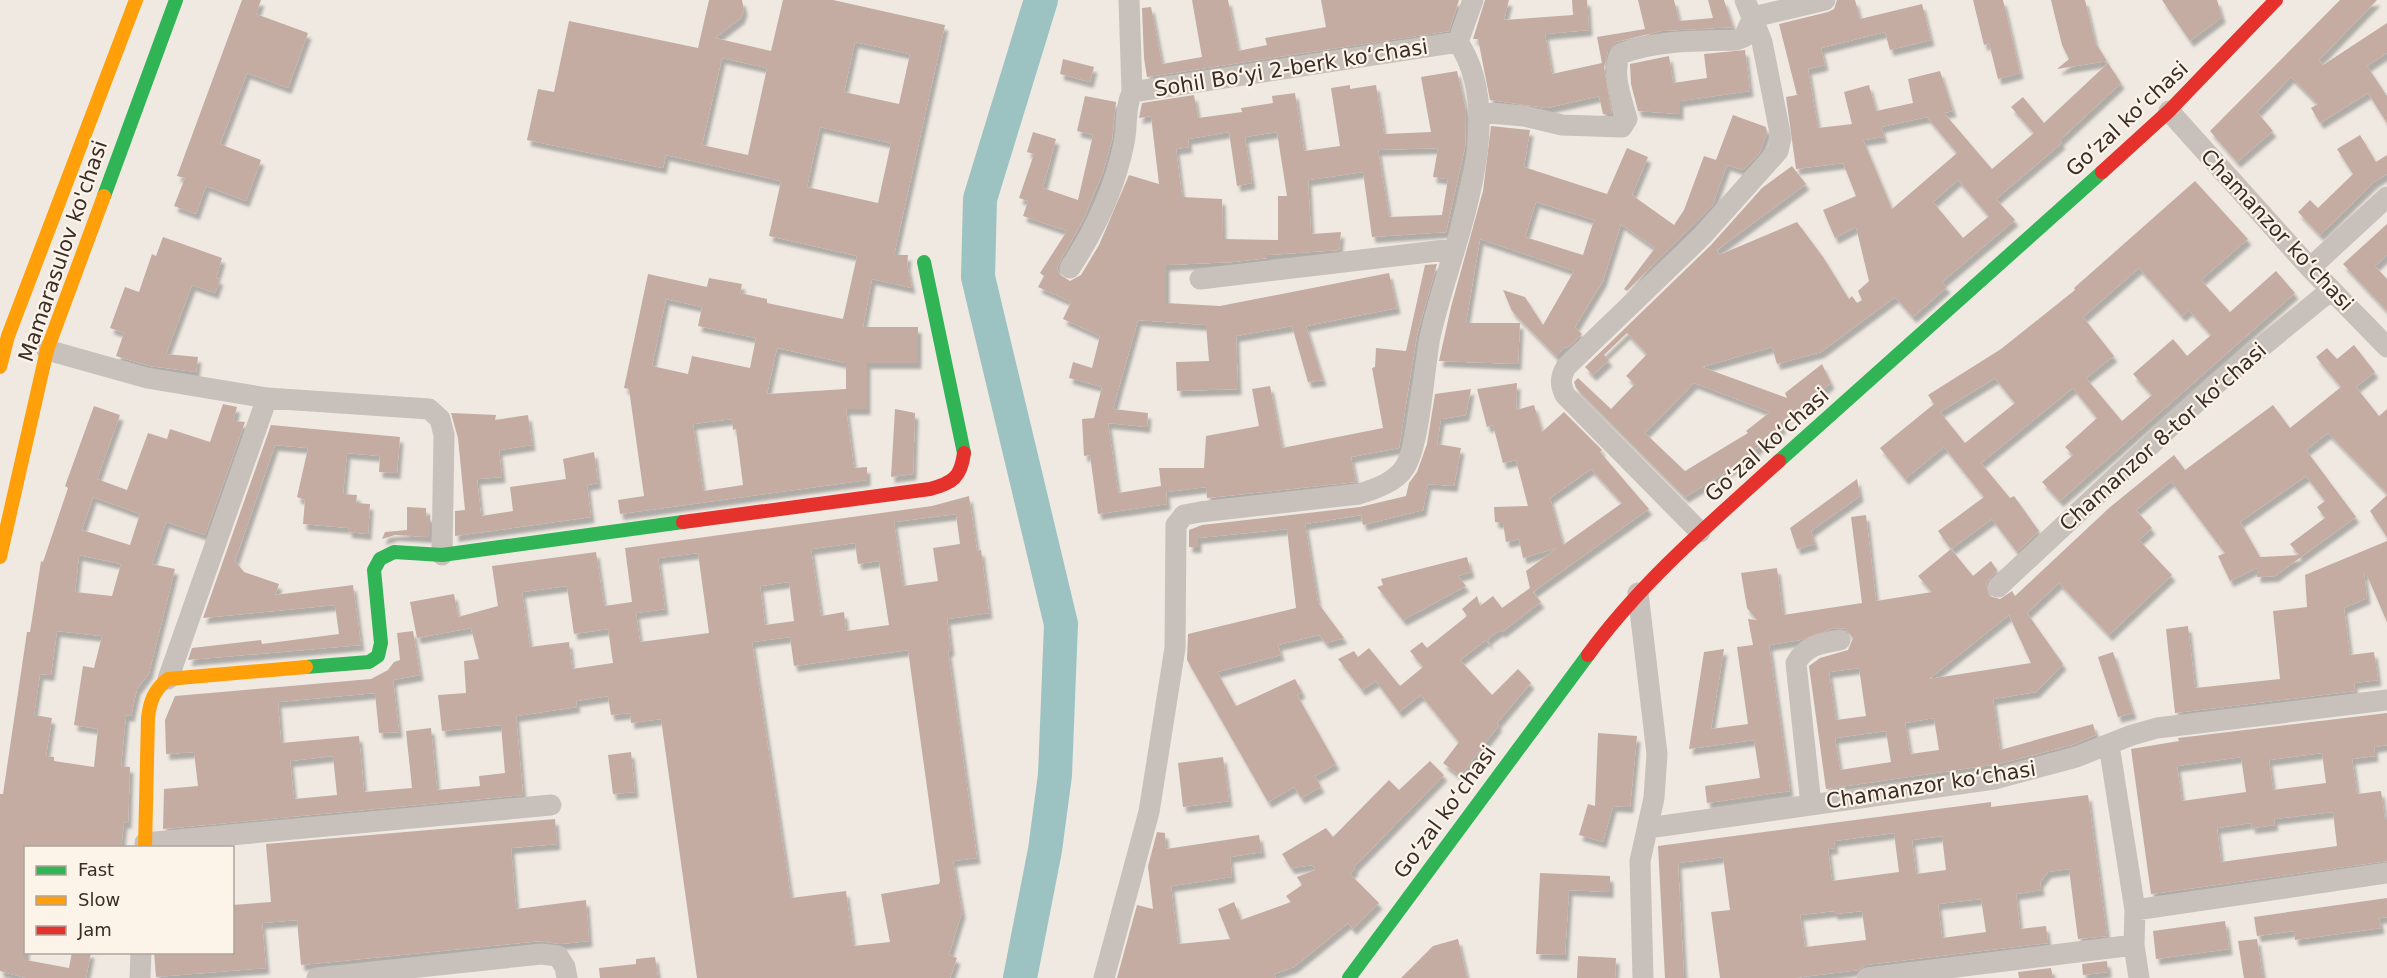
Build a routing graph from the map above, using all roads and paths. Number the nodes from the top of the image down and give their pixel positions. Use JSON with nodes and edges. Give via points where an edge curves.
{"nodes":[{"id":1,"x":136,"y":0,"type":"edge"},
{"id":2,"x":176,"y":0,"type":"edge"},
{"id":3,"x":1129,"y":0,"type":"edge"},
{"id":4,"x":1473,"y":0,"type":"edge"},
{"id":5,"x":1825,"y":0,"type":"edge"},
{"id":6,"x":2276,"y":0,"type":"edge"},
{"id":7,"x":1749,"y":9,"type":"edge"},
{"id":8,"x":1458,"y":42,"type":"junction"},
{"id":9,"x":1132,"y":92,"type":"junction"},
{"id":10,"x":2169,"y":111,"type":"junction"},
{"id":11,"x":1479,"y":112,"type":"junction"},
{"id":12,"x":2387,"y":197,"type":"edge"},
{"id":13,"x":1454,"y":249,"type":"junction"},
{"id":14,"x":924,"y":262,"type":"dead end"},
{"id":15,"x":1070,"y":268,"type":"dead end"},
{"id":16,"x":2310,"y":268,"type":"junction"},
{"id":17,"x":1200,"y":279,"type":"dead end"},
{"id":18,"x":2331,"y":290,"type":"junction"},
{"id":19,"x":2387,"y":347,"type":"edge"},
{"id":20,"x":48,"y":350,"type":"junction"},
{"id":21,"x":0,"y":367,"type":"edge"},
{"id":22,"x":267,"y":398,"type":"junction"},
{"id":23,"x":1700,"y":532,"type":"junction"},
{"id":24,"x":442,"y":555,"type":"junction"},
{"id":25,"x":0,"y":556,"type":"edge"},
{"id":26,"x":1998,"y":587,"type":"dead end"},
{"id":27,"x":1638,"y":592,"type":"junction"},
{"id":28,"x":1840,"y":640,"type":"dead end"},
{"id":29,"x":168,"y":679,"type":"junction"},
{"id":30,"x":2387,"y":700,"type":"edge"},
{"id":31,"x":2109,"y":745,"type":"junction"},
{"id":32,"x":551,"y":805,"type":"dead end"},
{"id":33,"x":1811,"y":805,"type":"junction"},
{"id":34,"x":1648,"y":828,"type":"junction"},
{"id":35,"x":145,"y":845,"type":"edge"},
{"id":36,"x":2387,"y":873,"type":"edge"},
{"id":37,"x":2134,"y":910,"type":"junction"},
{"id":38,"x":2134,"y":945,"type":"junction"},
{"id":39,"x":141,"y":954,"type":"edge"},
{"id":40,"x":1954,"y":973,"type":"edge"},
{"id":41,"x":140,"y":978,"type":"edge"},
{"id":42,"x":317,"y":978,"type":"edge"},
{"id":43,"x":567,"y":978,"type":"edge"},
{"id":44,"x":1104,"y":978,"type":"edge"},
{"id":45,"x":1349,"y":978,"type":"edge"},
{"id":46,"x":1643,"y":978,"type":"edge"},
{"id":47,"x":1867,"y":978,"type":"edge"},
{"id":48,"x":2139,"y":978,"type":"edge"}],
"edges":[{"from":1,"to":21,"type":"street","name":"Mamarasulov ko'chasi","via":[[8,336]]},
{"from":2,"to":20,"type":"street","name":"Mamarasulov ko'chasi"},
{"from":3,"to":9,"type":"street"},
{"from":4,"to":8,"type":"street"},
{"from":5,"to":7,"type":"street"},
{"from":6,"to":10,"type":"street","name":"Goʻzal koʻchasi"},
{"from":7,"to":11,"type":"street","via":[[1744,37],[1736,40],[1661,44],[1620,54],[1617,76],[1627,119],[1622,127],[1562,125],[1524,116]]},
{"from":7,"to":23,"type":"street","via":[[1762,42],[1781,138],[1778,151],[1702,236],[1561,376],[1565,395]]},
{"from":8,"to":9,"type":"street","name":"Sohil Boʻyi 2-berk koʻchasi"},
{"from":8,"to":11,"type":"street","via":[[1470,60]]},
{"from":9,"to":15,"type":"street","name":"Sohil Boʻyi 2-berk koʻchasi","via":[[1125,109],[1124,141],[1104,210]]},
{"from":10,"to":16,"type":"street","name":"Chamanzor koʻchasi"},
{"from":10,"to":23,"type":"street","name":"Goʻzal koʻchasi"},
{"from":11,"to":13,"type":"street","via":[[1477,160]]},
{"from":12,"to":16,"type":"street"},
{"from":13,"to":17,"type":"street"},
{"from":13,"to":44,"type":"street","via":[[1436,308],[1412,450],[1405,467],[1377,489],[1359,494],[1200,512],[1184,515],[1176,525],[1175,648],[1149,812]]},
{"from":14,"to":24,"type":"street","via":[[965,448],[962,469],[949,484]]},
{"from":16,"to":18,"type":"street","name":"Chamanzor koʻchasi"},
{"from":18,"to":19,"type":"street","name":"Chamanzor koʻchasi"},
{"from":18,"to":26,"type":"street","name":"Chamanzor 8-tor koʻchasi","via":[[2216,384]]},
{"from":20,"to":22,"type":"street","via":[[147,378]]},
{"from":20,"to":25,"type":"street","name":"Mamarasulov ko'chasi"},
{"from":22,"to":24,"type":"street","via":[[429,409],[440,419],[444,435]]},
{"from":22,"to":29,"type":"street"},
{"from":23,"to":27,"type":"street","name":"Goʻzal koʻchasi"},
{"from":24,"to":29,"type":"street","via":[[394,552],[380,559],[374,570],[381,643],[378,656],[369,662]]},
{"from":27,"to":34,"type":"street","via":[[1657,754]]},
{"from":27,"to":45,"type":"street","name":"Goʻzal koʻchasi"},
{"from":28,"to":33,"type":"street","via":[[1802,652],[1796,663]]},
{"from":29,"to":35,"type":"street","via":[[150,697]]},
{"from":30,"to":31,"type":"street","name":"Chamanzor koʻchasi","via":[[2157,728]]},
{"from":31,"to":33,"type":"street","name":"Chamanzor koʻchasi","via":[[1994,779]]},
{"from":31,"to":37,"type":"street"},
{"from":32,"to":35,"type":"street"},
{"from":33,"to":34,"type":"street","name":"Chamanzor koʻchasi"},
{"from":34,"to":46,"type":"street","via":[[1640,861]]},
{"from":36,"to":37,"type":"street"},
{"from":37,"to":38,"type":"street"},
{"from":38,"to":40,"type":"street"},
{"from":38,"to":48,"type":"street"},
{"from":39,"to":41,"type":"street"},
{"from":40,"to":47,"type":"street"},
{"from":42,"to":43,"type":"street","via":[[542,954],[558,956]]}]}
